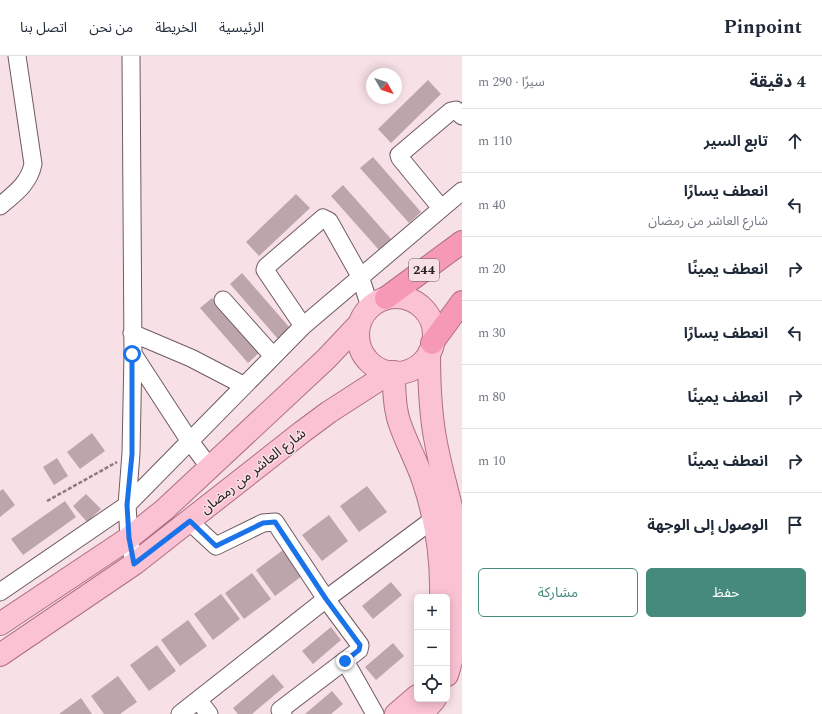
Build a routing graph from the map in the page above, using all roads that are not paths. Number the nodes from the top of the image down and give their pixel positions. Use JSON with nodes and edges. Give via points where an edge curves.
{"nodes":[{"id":1,"x":17,"y":56,"type":"edge"},
{"id":2,"x":131,"y":56,"type":"edge"},
{"id":3,"x":462,"y":116,"type":"edge"},
{"id":4,"x":462,"y":191,"type":"edge"},
{"id":5,"x":0,"y":206,"type":"edge"},
{"id":6,"x":441,"y":208,"type":"junction"},
{"id":7,"x":462,"y":242,"type":"edge"},
{"id":8,"x":360,"y":276,"type":"junction"},
{"id":9,"x":223,"y":300,"type":"dead end"},
{"id":10,"x":462,"y":302,"type":"edge"},
{"id":11,"x":372,"y":310,"type":"junction"},
{"id":12,"x":303,"y":326,"type":"junction"},
{"id":13,"x":132,"y":334,"type":"junction"},
{"id":14,"x":431,"y":348,"type":"junction"},
{"id":15,"x":132,"y":354,"type":"junction"},
{"id":16,"x":273,"y":356,"type":"junction"},
{"id":17,"x":392,"y":372,"type":"junction"},
{"id":18,"x":243,"y":385,"type":"junction"},
{"id":19,"x":189,"y":440,"type":"junction"},
{"id":20,"x":210,"y":468,"type":"junction"},
{"id":21,"x":127,"y":505,"type":"junction"},
{"id":22,"x":435,"y":518,"type":"junction"},
{"id":23,"x":190,"y":521,"type":"junction"},
{"id":24,"x":129,"y":538,"type":"junction"},
{"id":25,"x":134,"y":564,"type":"junction"},
{"id":26,"x":0,"y":592,"type":"edge"},
{"id":27,"x":441,"y":594,"type":"edge"},
{"id":28,"x":326,"y":599,"type":"junction"},
{"id":29,"x":0,"y":624,"type":"edge"},
{"id":30,"x":459,"y":644,"type":"edge"},
{"id":31,"x":0,"y":655,"type":"edge"},
{"id":32,"x":345,"y":661,"type":"junction"},
{"id":33,"x":450,"y":667,"type":"edge"},
{"id":34,"x":414,"y":699,"type":"edge"},
{"id":35,"x":199,"y":701,"type":"junction"},
{"id":36,"x":432,"y":702,"type":"edge"},
{"id":37,"x":279,"y":713,"type":"edge"},
{"id":38,"x":180,"y":714,"type":"edge"},
{"id":39,"x":209,"y":714,"type":"edge"},
{"id":40,"x":375,"y":714,"type":"edge"},
{"id":41,"x":396,"y":714,"type":"edge"},
{"id":42,"x":422,"y":714,"type":"edge"}],
"edges":[{"from":1,"to":5,"type":"street","via":[[33,164],[32,172],[25,184]]},
{"from":2,"to":13,"type":"street"},
{"from":3,"to":6,"type":"street","via":[[456,110],[451,111],[399,155]]},
{"from":4,"to":6,"type":"street"},
{"from":6,"to":8,"type":"street"},
{"from":7,"to":11,"type":"highway","number":"244"},
{"from":8,"to":11,"type":"street"},
{"from":8,"to":12,"type":"street"},
{"from":8,"to":12,"type":"street","via":[[329,221],[321,218],[265,268]]},
{"from":9,"to":16,"type":"street"},
{"from":10,"to":14,"type":"highway"},
{"from":11,"to":14,"type":"main road","via":[[405,298],[422,307],[432,324]]},
{"from":11,"to":17,"type":"main road","via":[[358,340],[364,355],[375,366]]},
{"from":11,"to":20,"type":"main road","name":"شارع العاشر من رمضان","via":[[326,359]]},
{"from":12,"to":16,"type":"street"},
{"from":13,"to":15,"type":"street"},
{"from":13,"to":18,"type":"street","via":[[191,358]]},
{"from":14,"to":17,"type":"main road","via":[[414,368]]},
{"from":14,"to":30,"type":"main road","via":[[429,383],[433,428],[455,525],[461,565]]},
{"from":15,"to":19,"type":"street"},
{"from":15,"to":21,"type":"street","via":[[132,454]]},
{"from":16,"to":18,"type":"street"},
{"from":17,"to":22,"type":"main road","via":[[399,420],[423,479]]},
{"from":17,"to":23,"type":"main road","name":"شارع العاشر من رمضان","via":[[329,412]]},
{"from":18,"to":19,"type":"street"},
{"from":19,"to":20,"type":"street"},
{"from":19,"to":21,"type":"street"},
{"from":20,"to":24,"type":"main road","name":"شارع العاشر من رمضان"},
{"from":21,"to":24,"type":"street"},
{"from":21,"to":26,"type":"street"},
{"from":22,"to":27,"type":"main road"},
{"from":22,"to":28,"type":"street"},
{"from":23,"to":25,"type":"main road","name":"شارع العاشر من رمضان"},
{"from":23,"to":28,"type":"street","via":[[216,546],[263,523],[275,522]]},
{"from":24,"to":25,"type":"street"},
{"from":24,"to":29,"type":"main road","name":"شارع العاشر من رمضان"},
{"from":25,"to":31,"type":"main road","name":"شارع العاشر من رمضان"},
{"from":28,"to":32,"type":"street","via":[[360,645],[359,650]]},
{"from":28,"to":35,"type":"street"},
{"from":30,"to":33,"type":"main road"},
{"from":32,"to":37,"type":"street"},
{"from":32,"to":40,"type":"street"},
{"from":34,"to":41,"type":"main road"},
{"from":35,"to":38,"type":"street"},
{"from":35,"to":39,"type":"street"},
{"from":36,"to":42,"type":"main road"}]}
